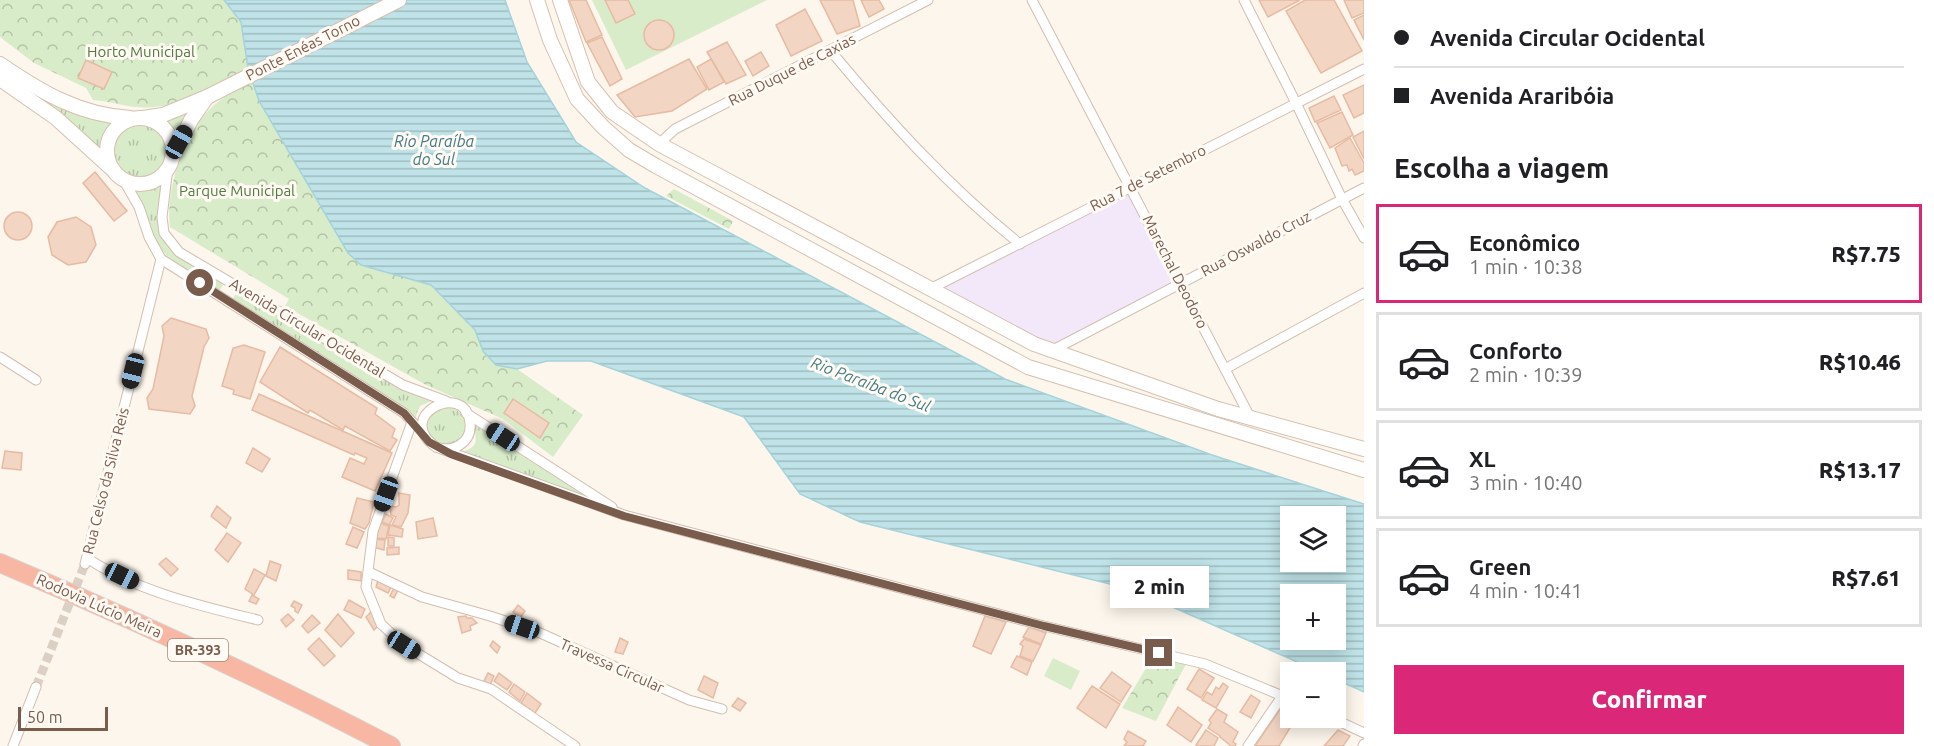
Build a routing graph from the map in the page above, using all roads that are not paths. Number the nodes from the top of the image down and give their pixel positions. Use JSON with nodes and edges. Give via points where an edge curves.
{"nodes":[{"id":1,"x":399,"y":0,"type":"edge"},
{"id":2,"x":537,"y":0,"type":"edge"},
{"id":3,"x":560,"y":0,"type":"edge"},
{"id":4,"x":928,"y":0,"type":"edge"},
{"id":5,"x":1032,"y":0,"type":"edge"},
{"id":6,"x":1244,"y":0,"type":"edge"},
{"id":7,"x":830,"y":50,"type":"junction"},
{"id":8,"x":0,"y":64,"type":"edge"},
{"id":9,"x":1364,"y":69,"type":"edge"},
{"id":10,"x":0,"y":79,"type":"edge"},
{"id":11,"x":207,"y":97,"type":"junction"},
{"id":12,"x":1296,"y":103,"type":"junction"},
{"id":13,"x":137,"y":118,"type":"junction"},
{"id":14,"x":659,"y":144,"type":"junction"},
{"id":15,"x":170,"y":162,"type":"junction"},
{"id":16,"x":118,"y":175,"type":"junction"},
{"id":17,"x":1131,"y":187,"type":"junction"},
{"id":18,"x":1364,"y":188,"type":"edge"},
{"id":19,"x":1342,"y":199,"type":"junction"},
{"id":20,"x":1364,"y":238,"type":"edge"},
{"id":21,"x":1020,"y":244,"type":"junction"},
{"id":22,"x":161,"y":259,"type":"junction"},
{"id":23,"x":232,"y":284,"type":"junction"},
{"id":24,"x":1181,"y":284,"type":"junction"},
{"id":25,"x":932,"y":288,"type":"junction"},
{"id":26,"x":1364,"y":293,"type":"edge"},
{"id":27,"x":224,"y":299,"type":"junction"},
{"id":28,"x":1053,"y":350,"type":"junction"},
{"id":29,"x":0,"y":357,"type":"edge"},
{"id":30,"x":1225,"y":369,"type":"junction"},
{"id":31,"x":36,"y":380,"type":"dead end"},
{"id":32,"x":454,"y":404,"type":"junction"},
{"id":33,"x":466,"y":413,"type":"junction"},
{"id":34,"x":1250,"y":417,"type":"junction"},
{"id":35,"x":412,"y":422,"type":"junction"},
{"id":36,"x":432,"y":445,"type":"junction"},
{"id":37,"x":1364,"y":449,"type":"edge"},
{"id":38,"x":1364,"y":470,"type":"edge"},
{"id":39,"x":624,"y":516,"type":"junction"},
{"id":40,"x":0,"y":563,"type":"edge"},
{"id":41,"x":369,"y":572,"type":"junction"},
{"id":42,"x":258,"y":620,"type":"dead end"},
{"id":43,"x":36,"y":687,"type":"tunnel mouth"},
{"id":44,"x":1280,"y":695,"type":"edge"},
{"id":45,"x":1280,"y":705,"type":"edge"},
{"id":46,"x":722,"y":709,"type":"dead end"},
{"id":47,"x":1346,"y":725,"type":"edge"},
{"id":48,"x":1364,"y":733,"type":"edge"},
{"id":49,"x":13,"y":746,"type":"edge"},
{"id":50,"x":391,"y":746,"type":"edge"},
{"id":51,"x":575,"y":746,"type":"edge"},
{"id":52,"x":1248,"y":746,"type":"edge"}],
"edges":[{"from":1,"to":11,"type":"main road","name":"Ponte Enéas Torno"},
{"from":2,"to":38,"type":"main road","via":[[577,99],[629,150],[656,166],[1028,366]]},
{"from":3,"to":14,"type":"main road","via":[[588,82],[612,112]]},
{"from":4,"to":7,"type":"street","name":"Rua Duque de Caxias"},
{"from":5,"to":17,"type":"street","name":"Marechal Deodoro"},
{"from":6,"to":12,"type":"street"},
{"from":7,"to":14,"type":"street","name":"Rua Duque de Caxias","via":[[675,129]]},
{"from":7,"to":21,"type":"street","via":[[930,163]]},
{"from":8,"to":13,"type":"main road","via":[[29,84],[87,112]]},
{"from":9,"to":12,"type":"street","name":"Rua 7 de Setembro"},
{"from":10,"to":16,"type":"main road","name":"Avenida Circular Ocidental","via":[[57,118]]},
{"from":11,"to":13,"type":"main road","name":"Ponte Enéas Torno","via":[[163,115]]},
{"from":11,"to":15,"type":"main road"},
{"from":12,"to":17,"type":"street","name":"Rua 7 de Setembro"},
{"from":12,"to":19,"type":"street"},
{"from":13,"to":15,"type":"main road","via":[[153,121],[169,136]]},
{"from":13,"to":16,"type":"main road","via":[[122,123],[108,140],[108,161]]},
{"from":14,"to":25,"type":"main road"},
{"from":15,"to":16,"type":"main road","via":[[162,175],[143,184]]},
{"from":15,"to":23,"type":"street","name":"Avenida Circular Ocidental","via":[[162,217],[164,233],[179,252]]},
{"from":16,"to":22,"type":"street","name":"Avenida Circular Ocidental","via":[[139,207],[148,237]]},
{"from":17,"to":21,"type":"street","name":"Rua 7 de Setembro"},
{"from":17,"to":24,"type":"street","name":"Marechal Deodoro"},
{"from":18,"to":19,"type":"street","name":"Rua Oswaldo Cruz"},
{"from":19,"to":20,"type":"street"},
{"from":19,"to":24,"type":"street","name":"Rua Oswaldo Cruz"},
{"from":21,"to":25,"type":"street","name":"Rua 7 de Setembro"},
{"from":22,"to":27,"type":"street","name":"Avenida Circular Ocidental"},
{"from":22,"to":42,"type":"street","name":"Rua Celso da Silva Reis","via":[[86,561],[138,584]]},
{"from":23,"to":27,"type":"street"},
{"from":23,"to":32,"type":"street","name":"Avenida Circular Ocidental","via":[[403,386]]},
{"from":24,"to":28,"type":"street","name":"Rua Oswaldo Cruz"},
{"from":24,"to":30,"type":"street","name":"Marechal Deodoro"},
{"from":25,"to":28,"type":"main road","via":[[1034,344]]},
{"from":26,"to":30,"type":"street"},
{"from":27,"to":35,"type":"street","name":"Avenida Circular Ocidental","via":[[404,413]]},
{"from":28,"to":34,"type":"main road"},
{"from":29,"to":31,"type":"street"},
{"from":30,"to":34,"type":"street","name":"Marechal Deodoro"},
{"from":32,"to":33,"type":"street"},
{"from":32,"to":36,"type":"street","via":[[438,404],[426,413],[423,428]]},
{"from":33,"to":36,"type":"street","via":[[470,425],[464,442],[448,450]]},
{"from":33,"to":39,"type":"street"},
{"from":34,"to":37,"type":"main road"},
{"from":35,"to":36,"type":"street","name":"Avenida Circular Ocidental"},
{"from":35,"to":41,"type":"street","via":[[373,531]]},
{"from":36,"to":39,"type":"street"},
{"from":39,"to":44,"type":"street","via":[[1205,664]]},
{"from":40,"to":50,"type":"highway","name":"Rodovia Lúcio Meira","number":"BR-393","via":[[265,681]]},
{"from":41,"to":46,"type":"street","name":"Travessa Circular","via":[[422,597],[538,632],[689,700]]},
{"from":41,"to":51,"type":"street","via":[[366,587],[381,624],[404,645],[458,678],[491,689]]},
{"from":43,"to":49,"type":"street"},
{"from":45,"to":52,"type":"street"},
{"from":47,"to":48,"type":"street"}]}
